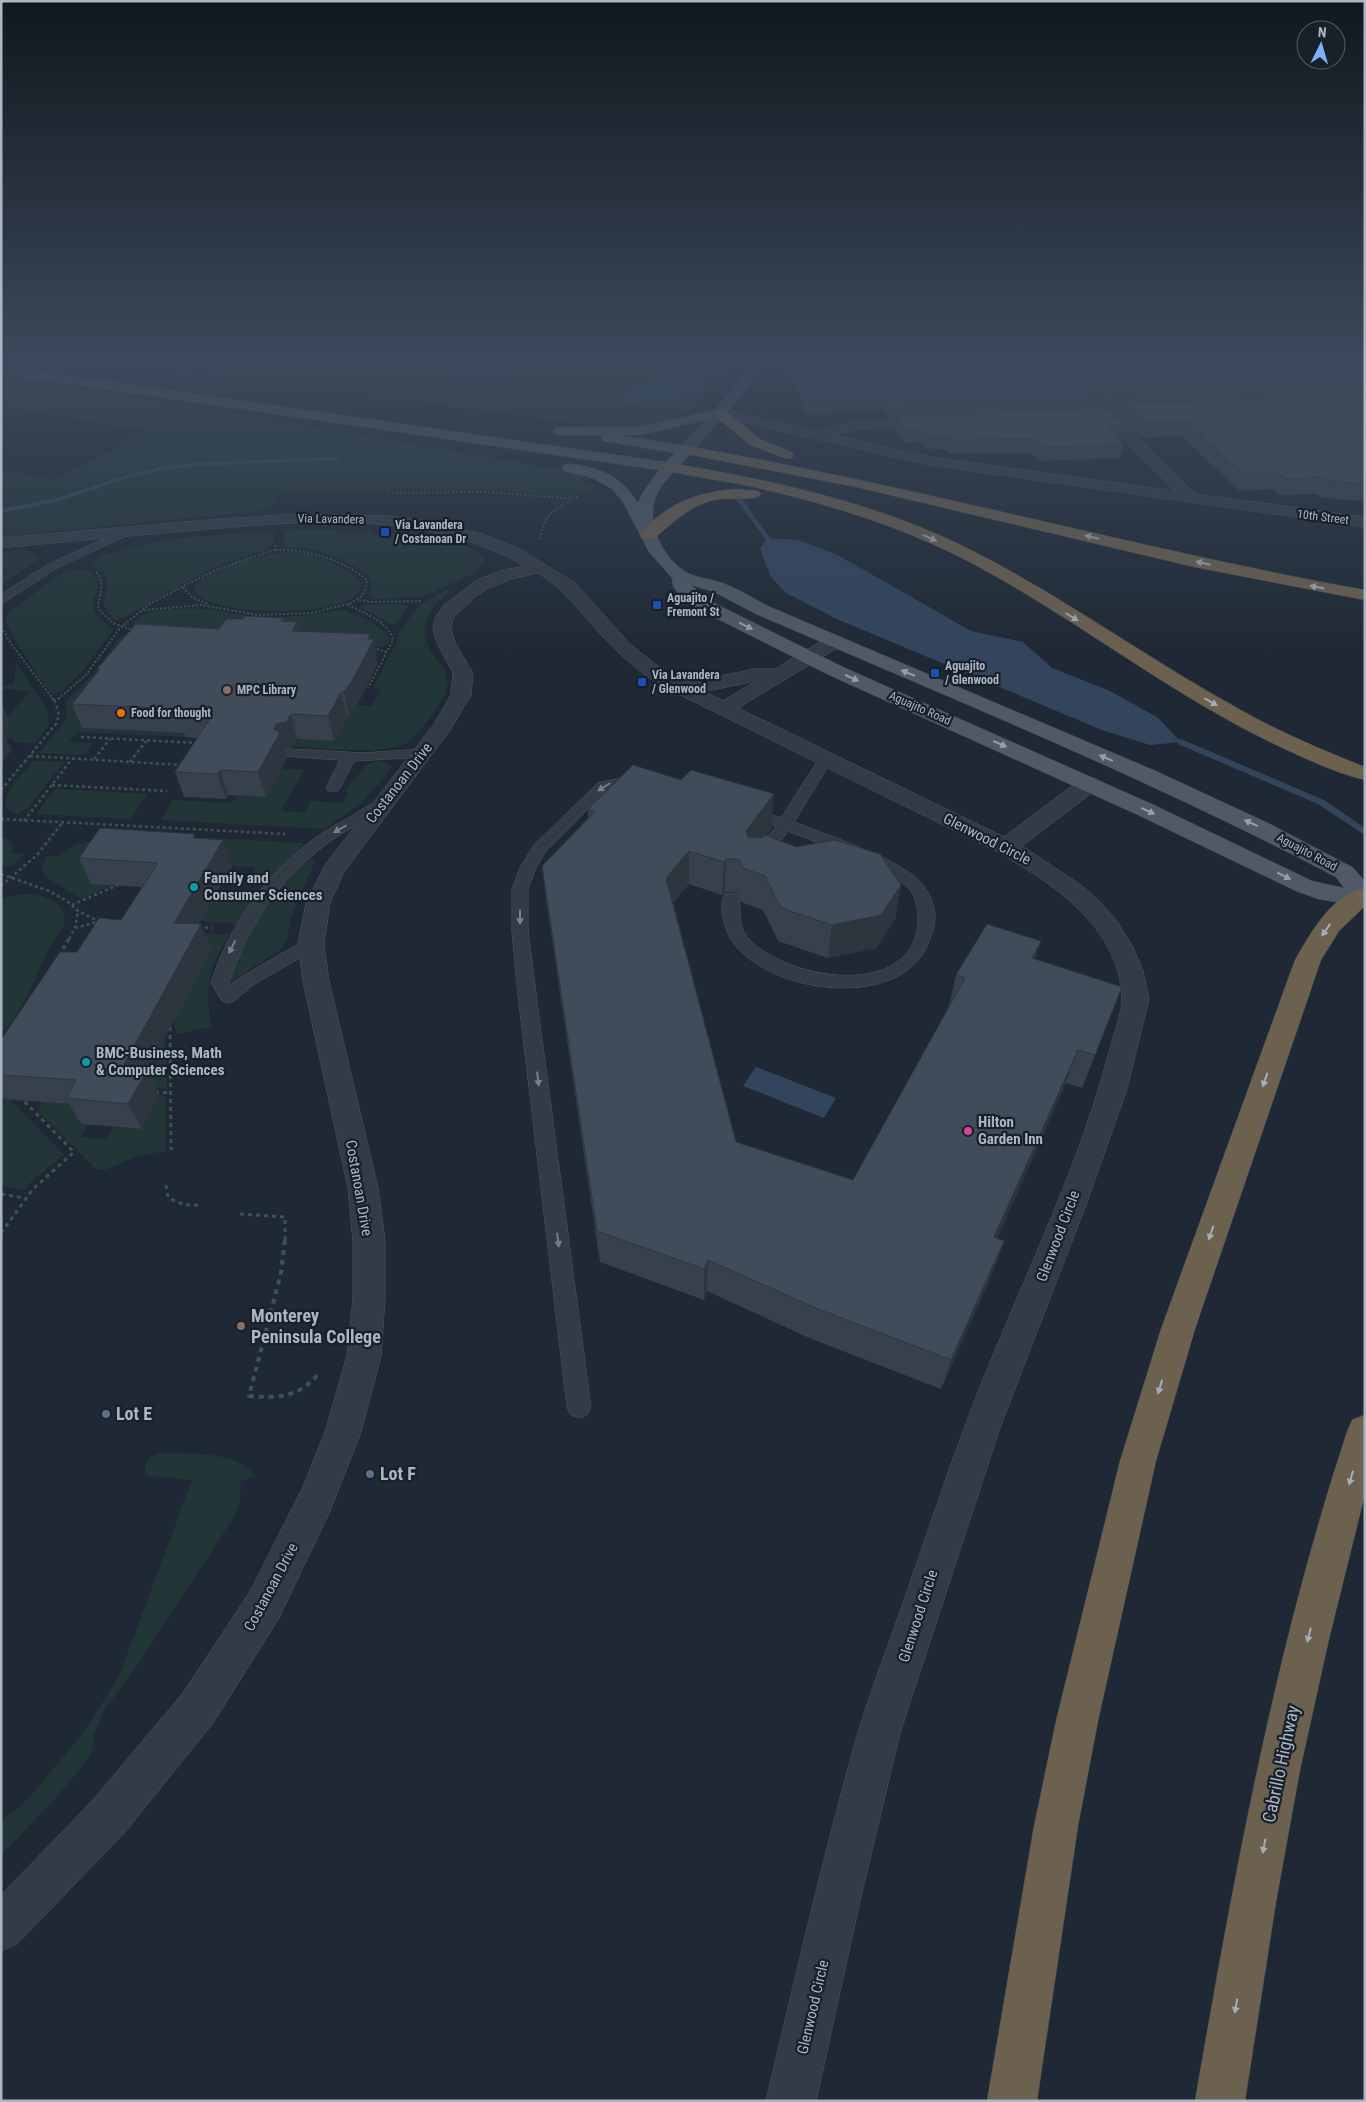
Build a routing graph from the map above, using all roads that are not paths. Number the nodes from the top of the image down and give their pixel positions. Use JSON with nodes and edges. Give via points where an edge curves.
{"nodes":[{"id":1,"x":492,"y":455,"type":"edge"},
{"id":2,"x":588,"y":455,"type":"edge"},
{"id":3,"x":681,"y":455,"type":"edge"},
{"id":4,"x":717,"y":455,"type":"edge"},
{"id":5,"x":790,"y":455,"type":"edge"},
{"id":6,"x":901,"y":455,"type":"edge"},
{"id":7,"x":1148,"y":455,"type":"edge"},
{"id":8,"x":508,"y":458,"type":"dead end"},
{"id":9,"x":554,"y":466,"type":"dead end"},
{"id":10,"x":670,"y":467,"type":"junction"},
{"id":11,"x":883,"y":488,"type":"junction"},
{"id":12,"x":1192,"y":499,"type":"junction"},
{"id":13,"x":868,"y":513,"type":"junction"},
{"id":14,"x":1365,"y":522,"type":"edge"},
{"id":15,"x":128,"y":531,"type":"junction"},
{"id":16,"x":648,"y":536,"type":"junction"},
{"id":17,"x":1,"y":543,"type":"edge"},
{"id":18,"x":539,"y":554,"type":"junction"},
{"id":19,"x":680,"y":576,"type":"junction"},
{"id":20,"x":1365,"y":596,"type":"edge"},
{"id":21,"x":1,"y":600,"type":"edge"},
{"id":22,"x":835,"y":641,"type":"junction"},
{"id":23,"x":808,"y":657,"type":"junction"},
{"id":24,"x":782,"y":673,"type":"junction"},
{"id":25,"x":676,"y":685,"type":"junction"},
{"id":26,"x":722,"y":709,"type":"junction"},
{"id":27,"x":290,"y":753,"type":"dead end"},
{"id":28,"x":423,"y":753,"type":"junction"},
{"id":29,"x":349,"y":756,"type":"junction"},
{"id":30,"x":825,"y":760,"type":"junction"},
{"id":31,"x":1365,"y":774,"type":"edge"},
{"id":32,"x":654,"y":784,"type":"edge"},
{"id":33,"x":1089,"y":784,"type":"junction"},
{"id":34,"x":333,"y":788,"type":"dead end"},
{"id":35,"x":382,"y":805,"type":"junction"},
{"id":36,"x":733,"y":807,"type":"edge"},
{"id":37,"x":785,"y":824,"type":"junction"},
{"id":38,"x":1006,"y":847,"type":"junction"},
{"id":39,"x":754,"y":865,"type":"edge"},
{"id":40,"x":731,"y":898,"type":"dead end"},
{"id":41,"x":1363,"y":898,"type":"edge"},
{"id":42,"x":240,"y":930,"type":"joint"},
{"id":43,"x":311,"y":944,"type":"junction"},
{"id":44,"x":579,"y":1407,"type":"dead end"},
{"id":45,"x":1365,"y":1432,"type":"edge"},
{"id":46,"x":1,"y":1928,"type":"edge"},
{"id":47,"x":791,"y":2101,"type":"edge"},
{"id":48,"x":1012,"y":2101,"type":"edge"},
{"id":49,"x":1220,"y":2101,"type":"edge"}],
"edges":[{"from":1,"to":8,"type":"main road"},
{"from":2,"to":10,"type":"main road"},
{"from":3,"to":10,"type":"main road"},
{"from":4,"to":11,"type":"highway"},
{"from":5,"to":11,"type":"highway"},
{"from":6,"to":12,"type":"street","name":"10th Street"},
{"from":7,"to":12,"type":"street"},
{"from":9,"to":16,"type":"main road","via":[[610,478],[624,493]]},
{"from":10,"to":13,"type":"highway","via":[[777,488]]},
{"from":10,"to":16,"type":"main road","via":[[649,492],[644,506]]},
{"from":20,"to":11,"type":"highway","one_way":true,"via":[[1222,568]]},
{"from":12,"to":14,"type":"street","name":"10th Street"},
{"from":13,"to":16,"type":"highway","via":[[774,496],[720,494],[683,506]]},
{"from":13,"to":31,"type":"highway","one_way":true,"via":[[964,553],[1216,705],[1298,746]]},
{"from":15,"to":17,"type":"street","name":"Via Lavandera"},
{"from":15,"to":18,"type":"street","name":"Via Lavandera","via":[[271,520],[368,520],[423,525]]},
{"from":15,"to":21,"type":"lane","via":[[66,559]]},
{"from":16,"to":19,"type":"main road"},
{"from":18,"to":25,"type":"street","name":"Via Lavandera","via":[[634,658]]},
{"from":18,"to":28,"type":"street","name":"Costanoan Drive","via":[[458,600],[444,618],[442,629],[446,643],[463,673],[463,683],[455,707]]},
{"from":19,"to":22,"type":"main road","name":"Aguajito Road","via":[[717,587]]},
{"from":19,"to":23,"type":"main road","name":"Aguajito Road","one_way":true,"via":[[680,584],[686,593],[702,604]]},
{"from":22,"to":23,"type":"street"},
{"from":41,"to":22,"type":"main road","name":"Aguajito Road","one_way":true,"via":[[1344,872],[1270,833],[1150,777]]},
{"from":23,"to":24,"type":"street"},
{"from":23,"to":33,"type":"main road","name":"Aguajito Road","one_way":true},
{"from":24,"to":25,"type":"street","via":[[712,684]]},
{"from":24,"to":26,"type":"street"},
{"from":25,"to":26,"type":"street","name":"Via Lavandera"},
{"from":26,"to":30,"type":"street","name":"Glenwood Circle"},
{"from":27,"to":29,"type":"lane"},
{"from":28,"to":29,"type":"lane"},
{"from":28,"to":35,"type":"street","name":"Costanoan Drive"},
{"from":29,"to":34,"type":"lane"},
{"from":30,"to":37,"type":"lane"},
{"from":30,"to":38,"type":"street","name":"Glenwood Circle"},
{"from":32,"to":44,"type":"lane","one_way":true,"via":[[626,781],[603,786],[540,848],[520,889],[520,931],[526,986]]},
{"from":33,"to":38,"type":"street"},
{"from":33,"to":41,"type":"main road","name":"Aguajito Road","one_way":true,"via":[[1304,886],[1334,895]]},
{"from":35,"to":42,"type":"lane","one_way":true,"via":[[332,834],[294,862],[252,910]]},
{"from":35,"to":43,"type":"street","name":"Costanoan Drive","via":[[333,870],[318,903]]},
{"from":36,"to":37,"type":"lane"},
{"from":37,"to":39,"type":"lane"},
{"from":37,"to":40,"type":"lane","via":[[898,873],[917,887],[925,904],[927,923],[924,940],[912,959],[896,972],[872,981],[844,983],[810,979],[782,970],[757,956],[740,941],[732,924]]},
{"from":38,"to":47,"type":"street","name":"Glenwood Circle","via":[[1053,875],[1090,905],[1124,956],[1134,984],[1134,1012],[1113,1089],[1071,1205],[983,1425],[879,1733]]},
{"from":41,"to":48,"type":"highway","one_way":true,"via":[[1329,924],[1308,960],[1198,1271],[1138,1461],[1098,1622],[1062,1798]]},
{"from":42,"to":43,"type":"lane","one_way":true,"via":[[226,959],[220,983],[228,997],[247,980]]},
{"from":43,"to":46,"type":"street","name":"Costanoan Drive","via":[[328,1044],[363,1188],[369,1241],[369,1299],[364,1356],[343,1432],[317,1498],[265,1604],[198,1708],[109,1816]]},
{"from":45,"to":49,"type":"highway","name":"Cabrillo Highway","one_way":true,"via":[[1309,1634],[1282,1754]]}]}
